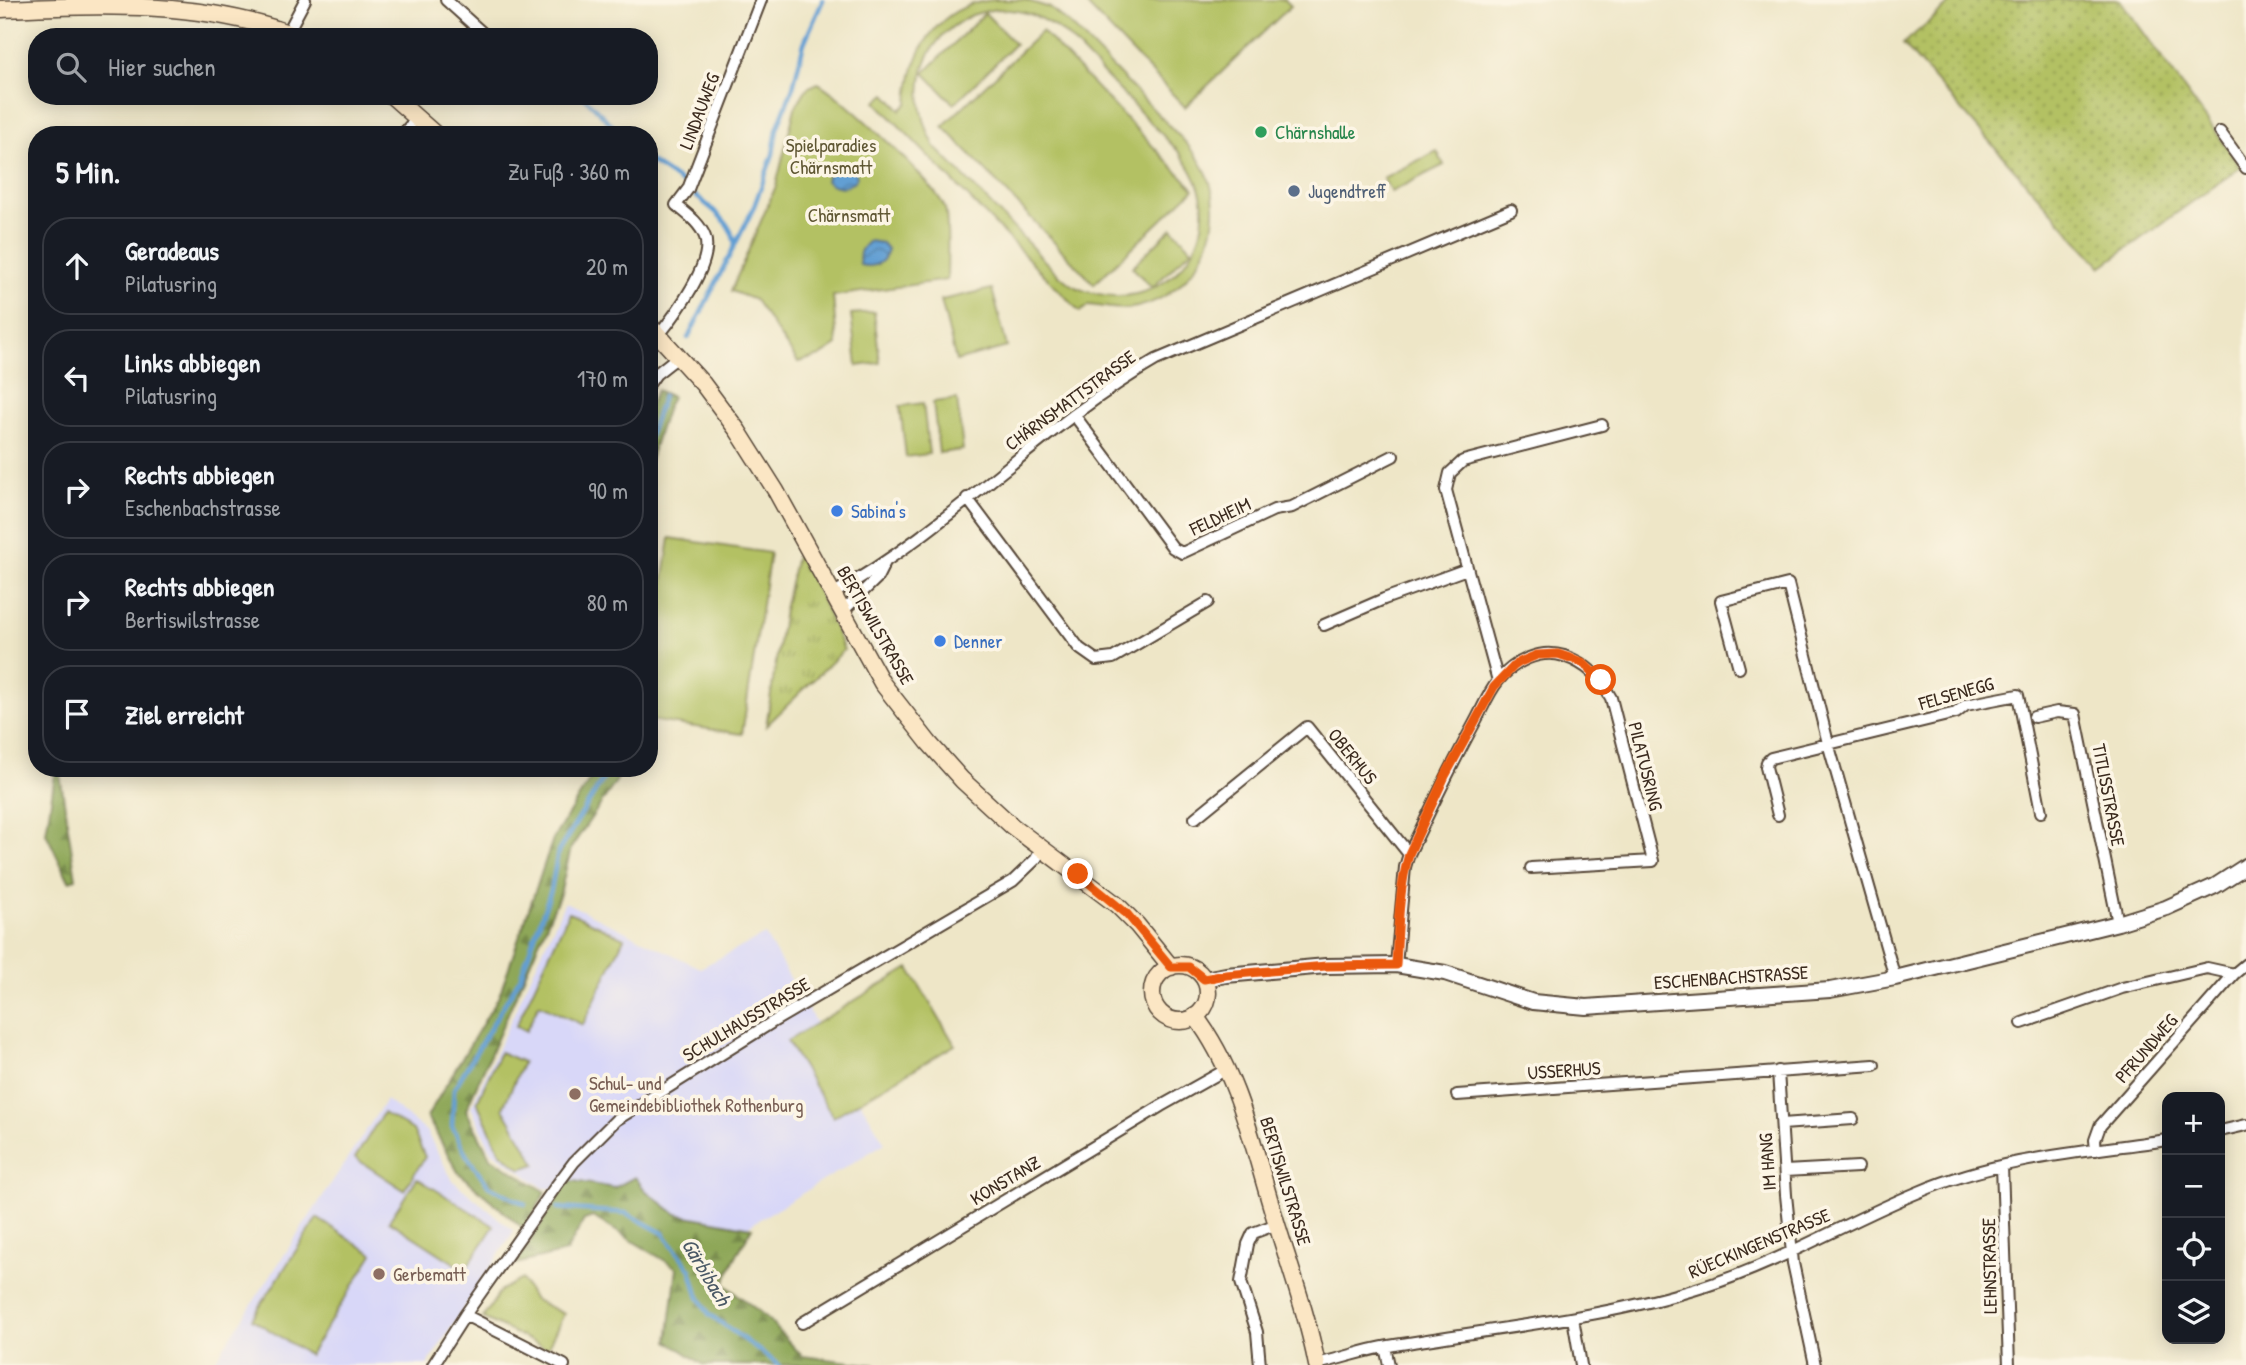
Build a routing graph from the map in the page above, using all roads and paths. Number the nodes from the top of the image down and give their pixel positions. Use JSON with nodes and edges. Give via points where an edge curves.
{"nodes":[{"id":1,"x":306,"y":0,"type":"edge"},
{"id":2,"x":446,"y":0,"type":"edge"},
{"id":3,"x":761,"y":0,"type":"edge"},
{"id":4,"x":0,"y":9,"type":"edge"},
{"id":5,"x":276,"y":28,"type":"edge"},
{"id":6,"x":295,"y":28,"type":"edge"},
{"id":7,"x":477,"y":28,"type":"edge"},
{"id":8,"x":402,"y":105,"type":"edge"},
{"id":9,"x":417,"y":118,"type":"junction"},
{"id":10,"x":410,"y":126,"type":"edge"},
{"id":11,"x":426,"y":126,"type":"edge"},
{"id":12,"x":2220,"y":132,"type":"dead end"},
{"id":13,"x":2246,"y":168,"type":"edge"},
{"id":14,"x":1511,"y":210,"type":"dead end"},
{"id":15,"x":658,"y":326,"type":"edge"},
{"id":16,"x":658,"y":334,"type":"edge"},
{"id":17,"x":678,"y":356,"type":"junction"},
{"id":18,"x":658,"y":372,"type":"edge"},
{"id":19,"x":1075,"y":416,"type":"junction"},
{"id":20,"x":1602,"y":425,"type":"dead end"},
{"id":21,"x":1393,"y":456,"type":"dead end"},
{"id":22,"x":967,"y":498,"type":"junction"},
{"id":23,"x":886,"y":562,"type":"junction"},
{"id":24,"x":1468,"y":569,"type":"junction"},
{"id":25,"x":834,"y":593,"type":"junction"},
{"id":26,"x":1208,"y":602,"type":"dead end"},
{"id":27,"x":843,"y":611,"type":"junction"},
{"id":28,"x":1324,"y":625,"type":"dead end"},
{"id":29,"x":1739,"y":668,"type":"dead end"},
{"id":30,"x":1498,"y":681,"type":"junction"},
{"id":31,"x":2034,"y":717,"type":"dead end"},
{"id":32,"x":1828,"y":743,"type":"junction"},
{"id":33,"x":2041,"y":812,"type":"dead end"},
{"id":34,"x":1778,"y":815,"type":"dead end"},
{"id":35,"x":1195,"y":818,"type":"dead end"},
{"id":36,"x":1042,"y":848,"type":"junction"},
{"id":37,"x":1409,"y":854,"type":"junction"},
{"id":38,"x":2246,"y":866,"type":"edge"},
{"id":39,"x":1531,"y":868,"type":"dead end"},
{"id":40,"x":2118,"y":923,"type":"junction"},
{"id":41,"x":2246,"y":964,"type":"edge"},
{"id":42,"x":1396,"y":965,"type":"junction"},
{"id":43,"x":1171,"y":967,"type":"junction"},
{"id":44,"x":2234,"y":974,"type":"junction"},
{"id":45,"x":1895,"y":978,"type":"junction"},
{"id":46,"x":1204,"y":979,"type":"junction"},
{"id":47,"x":1195,"y":1016,"type":"junction"},
{"id":48,"x":2022,"y":1023,"type":"dead end"},
{"id":49,"x":1874,"y":1065,"type":"dead end"},
{"id":50,"x":1227,"y":1069,"type":"junction"},
{"id":51,"x":1779,"y":1071,"type":"junction"},
{"id":52,"x":1457,"y":1095,"type":"dead end"},
{"id":53,"x":1853,"y":1119,"type":"dead end"},
{"id":54,"x":1782,"y":1124,"type":"junction"},
{"id":55,"x":2246,"y":1125,"type":"edge"},
{"id":56,"x":2225,"y":1130,"type":"edge"},
{"id":57,"x":2162,"y":1141,"type":"edge"},
{"id":58,"x":2096,"y":1150,"type":"junction"},
{"id":59,"x":2002,"y":1166,"type":"junction"},
{"id":60,"x":1858,"y":1167,"type":"dead end"},
{"id":61,"x":1785,"y":1171,"type":"junction"},
{"id":62,"x":1277,"y":1224,"type":"junction"},
{"id":63,"x":1793,"y":1250,"type":"junction"},
{"id":64,"x":465,"y":1315,"type":"junction"},
{"id":65,"x":1573,"y":1318,"type":"junction"},
{"id":66,"x":802,"y":1323,"type":"dead end"},
{"id":67,"x":1385,"y":1347,"type":"junction"},
{"id":68,"x":1317,"y":1364,"type":"edge"},
{"id":69,"x":433,"y":1365,"type":"edge"},
{"id":70,"x":564,"y":1365,"type":"edge"},
{"id":71,"x":1259,"y":1365,"type":"edge"},
{"id":72,"x":1389,"y":1365,"type":"edge"},
{"id":73,"x":1581,"y":1365,"type":"edge"},
{"id":74,"x":1815,"y":1365,"type":"edge"},
{"id":75,"x":2009,"y":1365,"type":"edge"}],
"edges":[{"from":1,"to":6,"type":"street"},
{"from":2,"to":7,"type":"street"},
{"from":3,"to":15,"type":"street","name":"LINDAUWEG","via":[[688,189],[676,205],[699,226],[706,251],[687,295]]},
{"from":4,"to":5,"type":"main road","via":[[187,8]]},
{"from":8,"to":9,"type":"main road"},
{"from":9,"to":10,"type":"street"},
{"from":9,"to":11,"type":"main road"},
{"from":12,"to":13,"type":"street"},
{"from":14,"to":19,"type":"street","name":"CHÄRNSMATTSTRASSE","via":[[1156,360]]},
{"from":16,"to":17,"type":"main road","name":"BERTISWILSTRASSE"},
{"from":17,"to":18,"type":"street"},
{"from":17,"to":25,"type":"main road","name":"BERTISWILSTRASSE","via":[[755,457]]},
{"from":19,"to":21,"type":"street","name":"FELDHEIM","via":[[1173,548],[1182,553],[1274,510],[1292,507]]},
{"from":19,"to":22,"type":"street","name":"CHÄRNSMATTSTRASSE"},
{"from":20,"to":24,"type":"street","via":[[1463,461],[1450,473],[1446,490]]},
{"from":22,"to":23,"type":"street","name":"CHÄRNSMATTSTRASSE"},
{"from":22,"to":26,"type":"street","via":[[1079,648],[1092,658],[1113,658]]},
{"from":23,"to":25,"type":"street","name":"CHÄRNSMATTSTRASSE"},
{"from":23,"to":27,"type":"street","name":"CHÄRNSMATTSTRASSE","via":[[877,578]]},
{"from":24,"to":28,"type":"street"},
{"from":24,"to":30,"type":"street"},
{"from":25,"to":27,"type":"main road","name":"BERTISWILSTRASSE"},
{"from":27,"to":36,"type":"main road","name":"BERTISWILSTRASSE","via":[[882,683],[935,751],[987,803]]},
{"from":29,"to":32,"type":"street","via":[[1721,601],[1788,584]]},
{"from":30,"to":37,"type":"street","name":"PILATUSRING","via":[[1445,776]]},
{"from":30,"to":39,"type":"street","name":"PILATUSRING","via":[[1520,662],[1558,654],[1582,662],[1601,680],[1611,698],[1653,862]]},
{"from":31,"to":40,"type":"street","name":"TITLISSTRASSE","via":[[2075,714]]},
{"from":32,"to":33,"type":"street","name":"FELSENEGG","via":[[2018,695]]},
{"from":32,"to":34,"type":"street","name":"FELSENEGG","via":[[1767,762]]},
{"from":32,"to":45,"type":"street"},
{"from":35,"to":37,"type":"street","name":"OBERHUS","via":[[1307,727]]},
{"from":36,"to":43,"type":"main road","name":"BERTISWILSTRASSE","via":[[1117,905]]},
{"from":36,"to":64,"type":"street","name":"SCHULHAUSSTRASSE","via":[[1037,859],[1013,881],[771,1023],[616,1121],[574,1162]]},
{"from":37,"to":42,"type":"street","name":"PILATUSRING"},
{"from":38,"to":40,"type":"street","name":"ESCHENBACHSTRASSE","via":[[2166,908]]},
{"from":40,"to":45,"type":"street","name":"ESCHENBACHSTRASSE"},
{"from":41,"to":44,"type":"street","name":"PFRUNDWEG"},
{"from":42,"to":45,"type":"street","name":"ESCHENBACHSTRASSE","via":[[1445,973],[1533,1002],[1573,1006],[1830,989]]},
{"from":42,"to":46,"type":"street","name":"ESCHENBACHSTRASSE","via":[[1326,966]]},
{"from":43,"to":46,"type":"main road","via":[[1189,967]]},
{"from":43,"to":47,"type":"main road","via":[[1155,983],[1156,1005],[1173,1020]]},
{"from":44,"to":48,"type":"street","via":[[2207,968],[2122,988]]},
{"from":44,"to":58,"type":"street","name":"PFRUNDWEG","via":[[2100,1126]]},
{"from":46,"to":47,"type":"main road","via":[[1208,999]]},
{"from":47,"to":50,"type":"main road","name":"BERTISWILSTRASSE"},
{"from":49,"to":51,"type":"street"},
{"from":50,"to":62,"type":"main road","name":"BERTISWILSTRASSE"},
{"from":50,"to":66,"type":"street","name":"KONSTANZ"},
{"from":51,"to":52,"type":"street","name":"USSERHUS"},
{"from":51,"to":54,"type":"street","name":"IM HANG"},
{"from":53,"to":54,"type":"street"},
{"from":54,"to":61,"type":"street","name":"IM HANG"},
{"from":55,"to":56,"type":"street"},
{"from":57,"to":58,"type":"street","name":"RÜECKINGENSTRASSE"},
{"from":58,"to":59,"type":"street","name":"RÜECKINGENSTRASSE"},
{"from":59,"to":63,"type":"street","name":"RÜECKINGENSTRASSE","via":[[1921,1191]]},
{"from":59,"to":75,"type":"street","name":"LEHNSTRASSE"},
{"from":60,"to":61,"type":"street"},
{"from":61,"to":63,"type":"street","name":"IM HANG"},
{"from":62,"to":68,"type":"main road","name":"BERTISWILSTRASSE"},
{"from":62,"to":71,"type":"street","via":[[1254,1233],[1241,1282],[1257,1332]]},
{"from":63,"to":65,"type":"street","name":"RÜECKINGENSTRASSE","via":[[1709,1285]]},
{"from":63,"to":74,"type":"street"},
{"from":64,"to":69,"type":"street","name":"SCHULHAUSSTRASSE"},
{"from":64,"to":70,"type":"street"},
{"from":65,"to":67,"type":"street","name":"RÜECKINGENSTRASSE"},
{"from":65,"to":73,"type":"street"},
{"from":67,"to":68,"type":"street","name":"RÜECKINGENSTRASSE"},
{"from":67,"to":72,"type":"street"}]}
